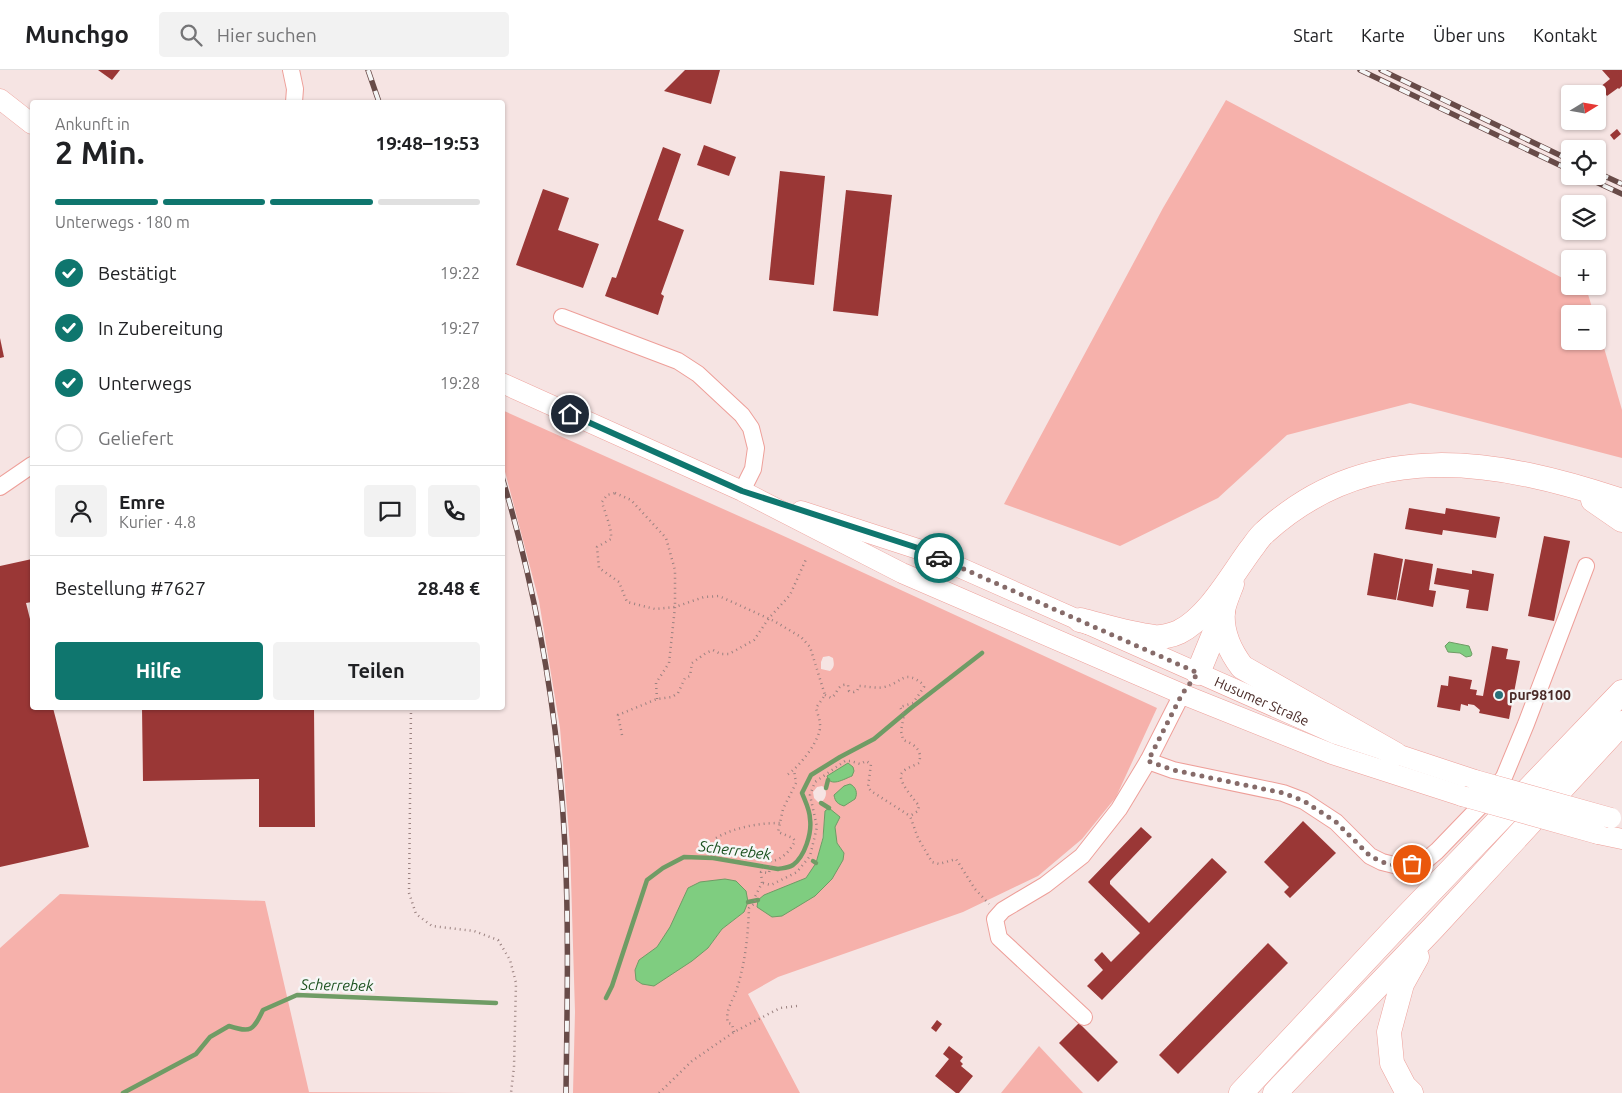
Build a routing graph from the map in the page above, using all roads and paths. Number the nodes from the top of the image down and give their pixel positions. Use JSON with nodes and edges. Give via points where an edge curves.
{"nodes":[{"id":1,"x":291,"y":70,"type":"edge"},
{"id":2,"x":0,"y":99,"type":"edge"},
{"id":3,"x":294,"y":100,"type":"edge"},
{"id":4,"x":30,"y":122,"type":"edge"},
{"id":5,"x":562,"y":317,"type":"dead end"},
{"id":6,"x":505,"y":384,"type":"edge"},
{"id":7,"x":30,"y":466,"type":"edge"},
{"id":8,"x":1562,"y":484,"type":"junction"},
{"id":9,"x":0,"y":487,"type":"edge"},
{"id":10,"x":742,"y":491,"type":"junction"},
{"id":11,"x":1622,"y":501,"type":"edge"},
{"id":12,"x":1622,"y":520,"type":"edge"},
{"id":13,"x":806,"y":557,"type":"dead end"},
{"id":14,"x":1586,"y":566,"type":"dead end"},
{"id":15,"x":675,"y":607,"type":"junction"},
{"id":16,"x":1216,"y":608,"type":"junction"},
{"id":17,"x":769,"y":618,"type":"junction"},
{"id":18,"x":1080,"y":620,"type":"junction"},
{"id":19,"x":1191,"y":669,"type":"junction"},
{"id":20,"x":1622,"y":681,"type":"edge"},
{"id":21,"x":1182,"y":694,"type":"junction"},
{"id":22,"x":825,"y":695,"type":"junction"},
{"id":23,"x":658,"y":699,"type":"junction"},
{"id":24,"x":1617,"y":708,"type":"edge"},
{"id":25,"x":411,"y":710,"type":"edge"},
{"id":26,"x":622,"y":735,"type":"dead end"},
{"id":27,"x":1394,"y":754,"type":"junction"},
{"id":28,"x":1148,"y":761,"type":"junction"},
{"id":29,"x":794,"y":770,"type":"junction"},
{"id":30,"x":787,"y":775,"type":"dead end"},
{"id":31,"x":910,"y":816,"type":"junction"},
{"id":32,"x":1616,"y":819,"type":"edge"},
{"id":33,"x":781,"y":823,"type":"junction"},
{"id":34,"x":716,"y":838,"type":"dead end"},
{"id":35,"x":1622,"y":839,"type":"edge"},
{"id":36,"x":762,"y":883,"type":"junction"},
{"id":37,"x":1003,"y":910,"type":"junction"},
{"id":38,"x":1434,"y":927,"type":"junction"},
{"id":39,"x":797,"y":1006,"type":"dead end"},
{"id":40,"x":1084,"y":1017,"type":"dead end"},
{"id":41,"x":734,"y":1032,"type":"junction"},
{"id":42,"x":511,"y":1093,"type":"edge"},
{"id":43,"x":659,"y":1093,"type":"edge"},
{"id":44,"x":1241,"y":1093,"type":"edge"},
{"id":45,"x":1275,"y":1093,"type":"edge"},
{"id":46,"x":1410,"y":1093,"type":"edge"}],
"edges":[{"from":1,"to":3,"type":"street"},
{"from":2,"to":4,"type":"main road"},
{"from":5,"to":10,"type":"street","via":[[678,361],[698,374],[742,415],[751,428],[756,448],[754,468]]},
{"from":6,"to":10,"type":"main road","name":"Husumer Straße"},
{"from":7,"to":9,"type":"street"},
{"from":8,"to":11,"type":"highway"},
{"from":8,"to":12,"type":"highway","via":[[1589,497]]},
{"from":8,"to":16,"type":"highway","via":[[1482,466],[1442,464],[1390,468],[1343,481],[1296,507],[1264,533],[1241,562]]},
{"from":10,"to":18,"type":"main road","name":"Husumer Straße","via":[[918,548]]},
{"from":10,"to":21,"type":"main road","name":"Husumer Straße","via":[[902,573]]},
{"from":13,"to":17,"type":"path","via":[[790,595]]},
{"from":14,"to":28,"type":"street","via":[[1504,778],[1425,861],[1398,866],[1382,862],[1370,856],[1336,822],[1304,801],[1283,793],[1173,770]]},
{"from":15,"to":15,"type":"path","via":[[675,570],[666,538],[631,500],[615,493],[607,495],[602,502],[612,531],[611,539],[597,546],[599,568],[619,582],[627,602],[655,609]]},
{"from":15,"to":17,"type":"path","via":[[704,597],[719,596]]},
{"from":15,"to":23,"type":"path","via":[[669,663],[656,683]]},
{"from":16,"to":18,"type":"highway","via":[[1178,633],[1156,637]]},
{"from":16,"to":19,"type":"highway"},
{"from":16,"to":27,"type":"highway","via":[[1231,652],[1242,667]]},
{"from":17,"to":22,"type":"path","via":[[801,637],[810,647]]},
{"from":17,"to":23,"type":"path","via":[[754,640],[729,654],[713,650],[692,663],[690,676],[685,678],[678,693]]},
{"from":18,"to":19,"type":"main road","name":"Husumer Straße"},
{"from":19,"to":21,"type":"main road"},
{"from":19,"to":27,"type":"main road","name":"Husumer Straße","via":[[1336,734]]},
{"from":20,"to":24,"type":"highway"},
{"from":21,"to":28,"type":"street"},
{"from":21,"to":35,"type":"main road","name":"Husumer Straße","bridge":true,"via":[[1332,754],[1462,796]]},
{"from":22,"to":29,"type":"path","via":[[816,708],[821,724],[814,747]]},
{"from":22,"to":31,"type":"path","via":[[831,698],[845,684],[849,692],[854,692],[859,686],[886,687],[902,677],[914,678],[924,685],[912,703],[900,707],[904,715],[903,740],[920,751],[921,758],[900,776],[919,806],[918,811]]},
{"from":23,"to":26,"type":"path","via":[[618,716]]},
{"from":24,"to":38,"type":"highway"},
{"from":24,"to":44,"type":"highway","via":[[1404,919]]},
{"from":25,"to":42,"type":"path","via":[[409,893],[416,914],[432,926],[474,931],[498,940],[510,960],[516,984]]},
{"from":27,"to":32,"type":"main road","name":"Husumer Straße","bridge":true},
{"from":28,"to":37,"type":"street","via":[[1119,809],[1082,856],[1045,885]]},
{"from":29,"to":30,"type":"path"},
{"from":29,"to":33,"type":"path","via":[[796,782],[783,809]]},
{"from":31,"to":36,"type":"path","via":[[868,787],[871,764],[845,761],[815,782],[810,795],[817,827],[810,856],[797,872],[771,884]]},
{"from":31,"to":37,"type":"path","via":[[932,862],[939,864],[956,860],[987,903]]},
{"from":33,"to":34,"type":"path","via":[[727,832]]},
{"from":33,"to":36,"type":"path","via":[[778,832],[795,841],[782,857],[771,861],[769,873],[761,872]]},
{"from":36,"to":41,"type":"path","via":[[755,903],[749,908],[743,961],[726,1017]]},
{"from":37,"to":40,"type":"street","via":[[995,919],[999,938]]},
{"from":38,"to":45,"type":"highway"},
{"from":38,"to":46,"type":"highway","via":[[1402,984],[1389,1032],[1392,1063]]},
{"from":39,"to":41,"type":"path","via":[[780,1008]]},
{"from":41,"to":43,"type":"path","via":[[692,1061]]}]}
